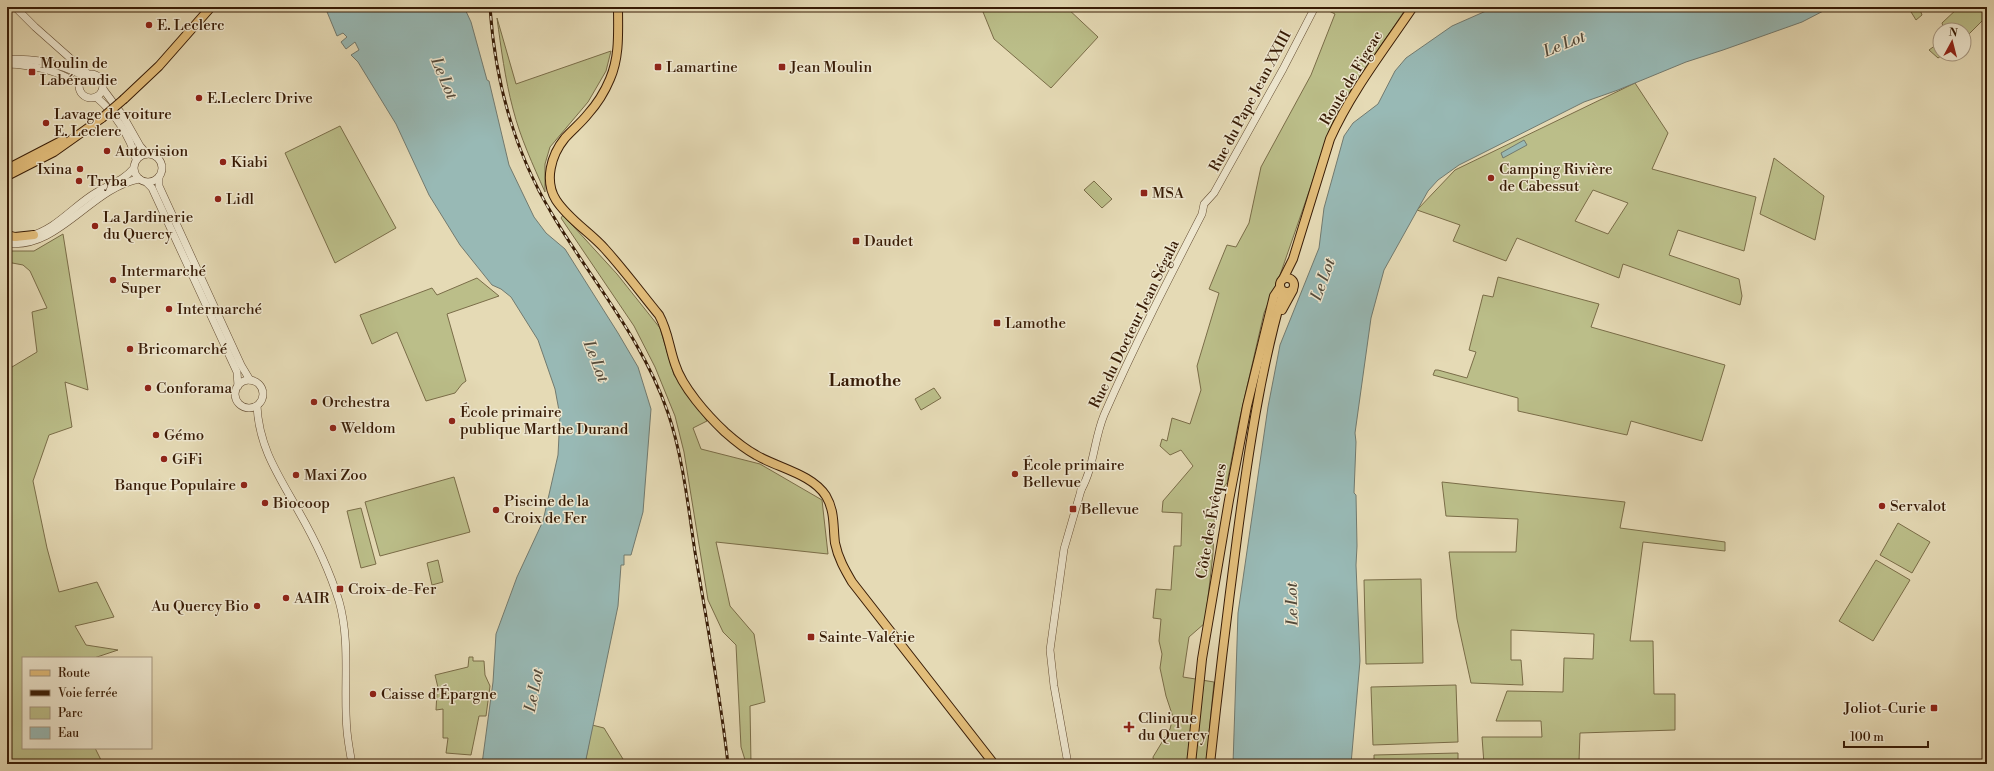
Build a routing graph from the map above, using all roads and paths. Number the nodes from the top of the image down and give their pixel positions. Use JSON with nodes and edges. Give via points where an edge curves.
{"nodes":[{"id":1,"x":15,"y":7,"type":"edge"},
{"id":2,"x":211,"y":7,"type":"edge"},
{"id":3,"x":618,"y":7,"type":"edge"},
{"id":4,"x":1315,"y":7,"type":"edge"},
{"id":5,"x":1413,"y":7,"type":"edge"},
{"id":6,"x":7,"y":59,"type":"edge"},
{"id":7,"x":7,"y":64,"type":"edge"},
{"id":8,"x":86,"y":75,"type":"junction"},
{"id":9,"x":79,"y":84,"type":"junction"},
{"id":10,"x":103,"y":89,"type":"junction"},
{"id":11,"x":96,"y":96,"type":"junction"},
{"id":12,"x":90,"y":126,"type":"junction"},
{"id":13,"x":147,"y":154,"type":"junction"},
{"id":14,"x":136,"y":159,"type":"junction"},
{"id":15,"x":7,"y":169,"type":"edge"},
{"id":16,"x":133,"y":169,"type":"junction"},
{"id":17,"x":7,"y":176,"type":"edge"},
{"id":18,"x":159,"y":177,"type":"junction"},
{"id":19,"x":139,"y":180,"type":"junction"},
{"id":20,"x":7,"y":181,"type":"edge"},
{"id":21,"x":147,"y":183,"type":"junction"},
{"id":22,"x":1204,"y":204,"type":"joint"},
{"id":23,"x":34,"y":235,"type":"joint"},
{"id":24,"x":7,"y":236,"type":"edge"},
{"id":25,"x":7,"y":242,"type":"edge"},
{"id":26,"x":1287,"y":279,"type":"junction"},
{"id":27,"x":1282,"y":289,"type":"junction"},
{"id":28,"x":1292,"y":290,"type":"junction"},
{"id":29,"x":1270,"y":343,"type":"junction"},
{"id":30,"x":250,"y":380,"type":"junction"},
{"id":31,"x":238,"y":386,"type":"junction"},
{"id":32,"x":257,"y":406,"type":"junction"},
{"id":33,"x":249,"y":408,"type":"junction"},
{"id":34,"x":258,"y":423,"type":"junction"},
{"id":35,"x":352,"y":764,"type":"edge"},
{"id":36,"x":994,"y":764,"type":"edge"},
{"id":37,"x":1068,"y":764,"type":"edge"},
{"id":38,"x":1191,"y":764,"type":"edge"},
{"id":39,"x":1210,"y":764,"type":"edge"}],
"edges":[{"from":1,"to":8,"type":"street"},
{"from":2,"to":12,"type":"main road","bridge":true,"via":[[159,66]]},
{"from":3,"to":36,"type":"main road","via":[[618,54],[615,66],[605,90],[564,139],[555,154],[550,177],[555,200],[606,250],[659,315],[665,326],[675,364],[688,389],[723,430],[756,455],[815,485],[826,496],[831,507],[840,562],[852,582]]},
{"from":4,"to":22,"type":"street","name":"Rue du Pape Jean XXIII","via":[[1218,186]]},
{"from":5,"to":26,"type":"main road","name":"Route de Figeac","via":[[1337,123]]},
{"from":6,"to":8,"type":"street","via":[[54,63]]},
{"from":7,"to":9,"type":"street","via":[[52,70]]},
{"from":8,"to":9,"type":"street"},
{"from":8,"to":10,"type":"street","via":[[100,77]]},
{"from":9,"to":11,"type":"street","via":[[84,95]]},
{"from":10,"to":11,"type":"street"},
{"from":10,"to":13,"type":"street"},
{"from":11,"to":14,"type":"street","via":[[121,128]]},
{"from":12,"to":15,"type":"main road"},
{"from":12,"to":17,"type":"main road","via":[[54,152]]},
{"from":12,"to":20,"type":"main road","via":[[77,140],[55,155]]},
{"from":13,"to":14,"type":"street"},
{"from":13,"to":18,"type":"street","via":[[155,156],[161,162],[162,170]]},
{"from":14,"to":16,"type":"street"},
{"from":16,"to":19,"type":"street"},
{"from":16,"to":23,"type":"street","via":[[122,179],[97,192],[54,224]]},
{"from":18,"to":21,"type":"street"},
{"from":18,"to":30,"type":"street","via":[[159,186],[240,365]]},
{"from":19,"to":21,"type":"street"},
{"from":19,"to":25,"type":"street","via":[[131,181],[100,197],[45,237],[22,243]]},
{"from":21,"to":31,"type":"street","via":[[152,188],[237,372]]},
{"from":22,"to":37,"type":"street","name":"Rue du Docteur Jean Ségala","via":[[1202,214],[1138,339],[1102,421],[1088,478],[1081,490],[1064,549],[1050,650]]},
{"from":23,"to":24,"type":"main road"},
{"from":26,"to":27,"type":"main road","via":[[1280,282]]},
{"from":26,"to":28,"type":"main road","via":[[1294,286]]},
{"from":27,"to":28,"type":"main road","via":[[1288,293]]},
{"from":27,"to":29,"type":"main road"},
{"from":27,"to":38,"type":"main road","name":"Côte des Évêques","via":[[1274,296],[1238,449],[1202,660]]},
{"from":28,"to":29,"type":"main road"},
{"from":29,"to":39,"type":"main road","via":[[1250,442]]},
{"from":30,"to":31,"type":"street"},
{"from":30,"to":32,"type":"street","via":[[259,384],[263,390],[262,400]]},
{"from":31,"to":33,"type":"street","via":[[235,395],[237,401],[243,407]]},
{"from":32,"to":33,"type":"street"},
{"from":32,"to":34,"type":"street"},
{"from":33,"to":34,"type":"street"},
{"from":34,"to":35,"type":"street","via":[[268,457],[313,539],[328,570],[339,602],[346,644],[347,730]]}]}
